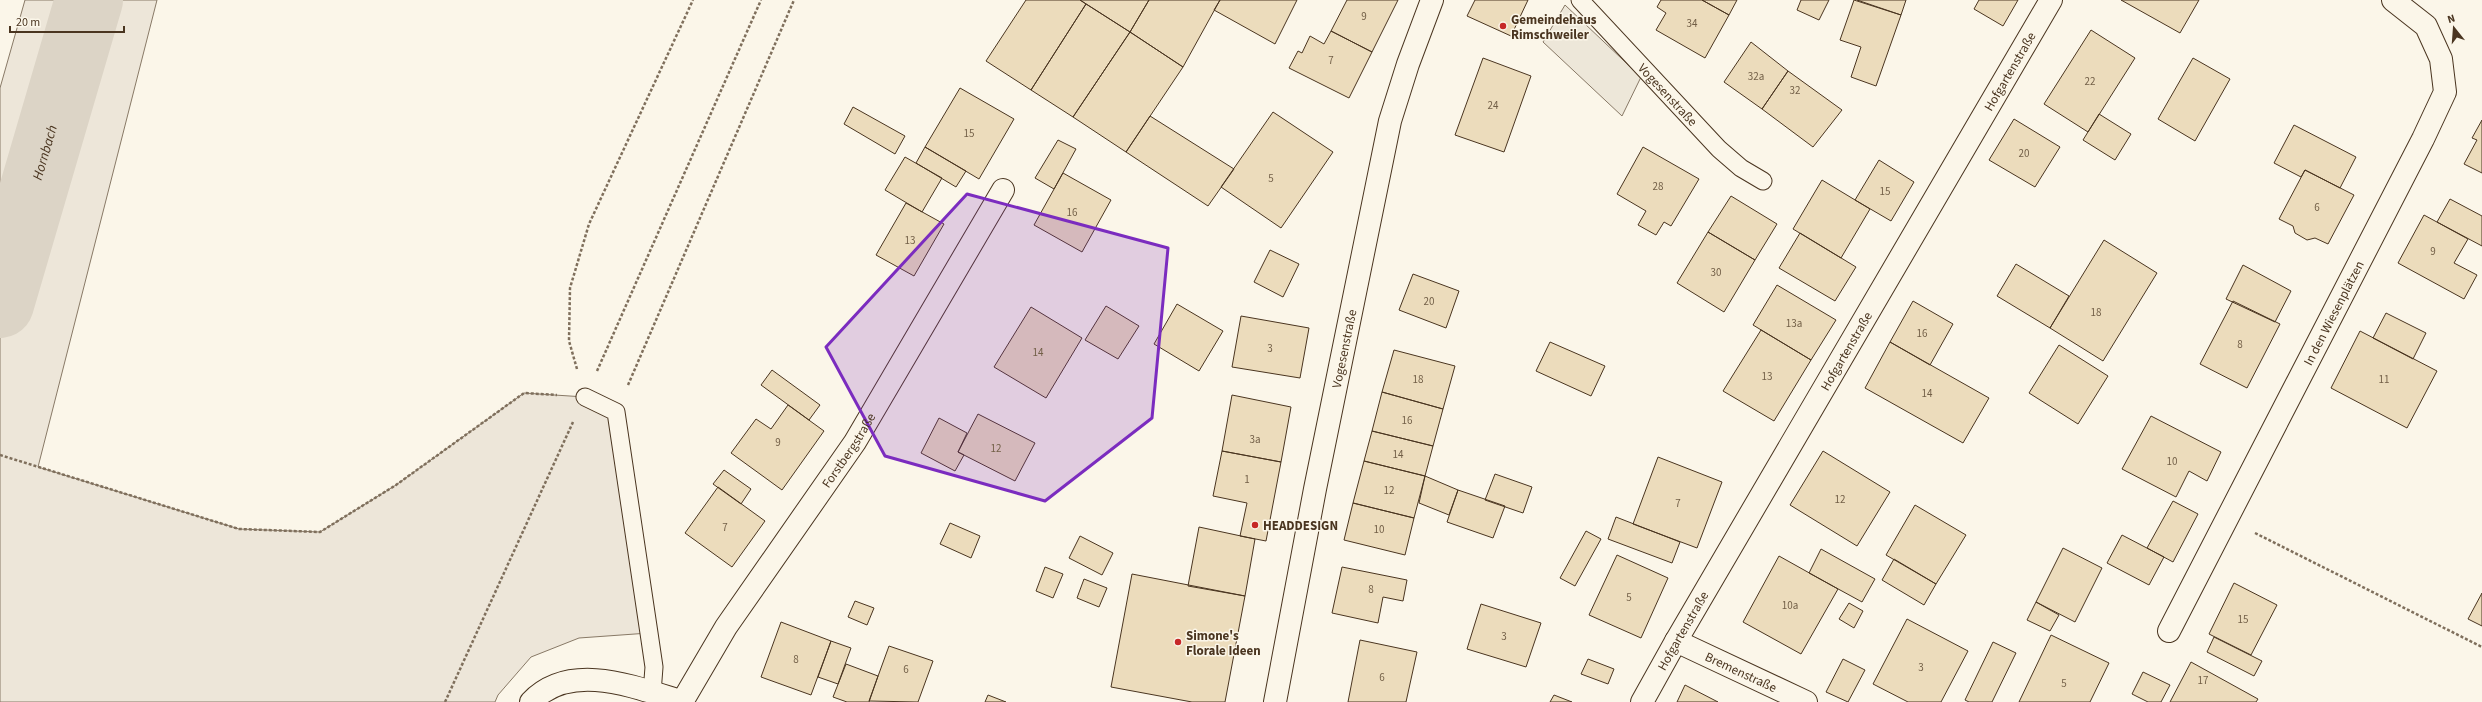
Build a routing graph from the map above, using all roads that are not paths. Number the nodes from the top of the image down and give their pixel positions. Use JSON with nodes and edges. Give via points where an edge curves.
{"nodes":[{"id":1,"x":1432,"y":0,"type":"edge"},
{"id":2,"x":1580,"y":0,"type":"edge"},
{"id":3,"x":2051,"y":0,"type":"edge"},
{"id":4,"x":2393,"y":0,"type":"edge"},
{"id":5,"x":1763,"y":181,"type":"dead end"},
{"id":6,"x":1003,"y":190,"type":"dead end"},
{"id":7,"x":585,"y":397,"type":"road end"},
{"id":8,"x":2169,"y":631,"type":"dead end"},
{"id":9,"x":1676,"y":641,"type":"junction"},
{"id":10,"x":652,"y":693,"type":"junction"},
{"id":11,"x":531,"y":702,"type":"edge"},
{"id":12,"x":683,"y":702,"type":"edge"},
{"id":13,"x":1275,"y":702,"type":"edge"},
{"id":14,"x":1642,"y":702,"type":"edge"},
{"id":15,"x":1806,"y":702,"type":"edge"}],
"edges":[{"from":1,"to":13,"type":"street","name":"Vogesenstraße","via":[[1390,121],[1316,481]]},
{"from":2,"to":5,"type":"lane","name":"Vogesenstraße","via":[[1719,149]]},
{"from":3,"to":9,"type":"street","name":"Hofgartenstraße"},
{"from":4,"to":8,"type":"street","name":"In den Wiesenplätzen","via":[[2426,26],[2441,59],[2445,92],[2423,140]]},
{"from":6,"to":12,"type":"street","name":"Forstbergstraße","via":[[854,442],[726,627]]},
{"from":7,"to":10,"type":"lane","via":[[616,412],[654,667]]},
{"from":9,"to":14,"type":"street","name":"Hofgartenstraße"},
{"from":9,"to":15,"type":"street","name":"Bremenstraße"},
{"from":10,"to":11,"type":"street","via":[[601,679],[568,682],[540,693]]},
{"from":10,"to":12,"type":"street"}]}
